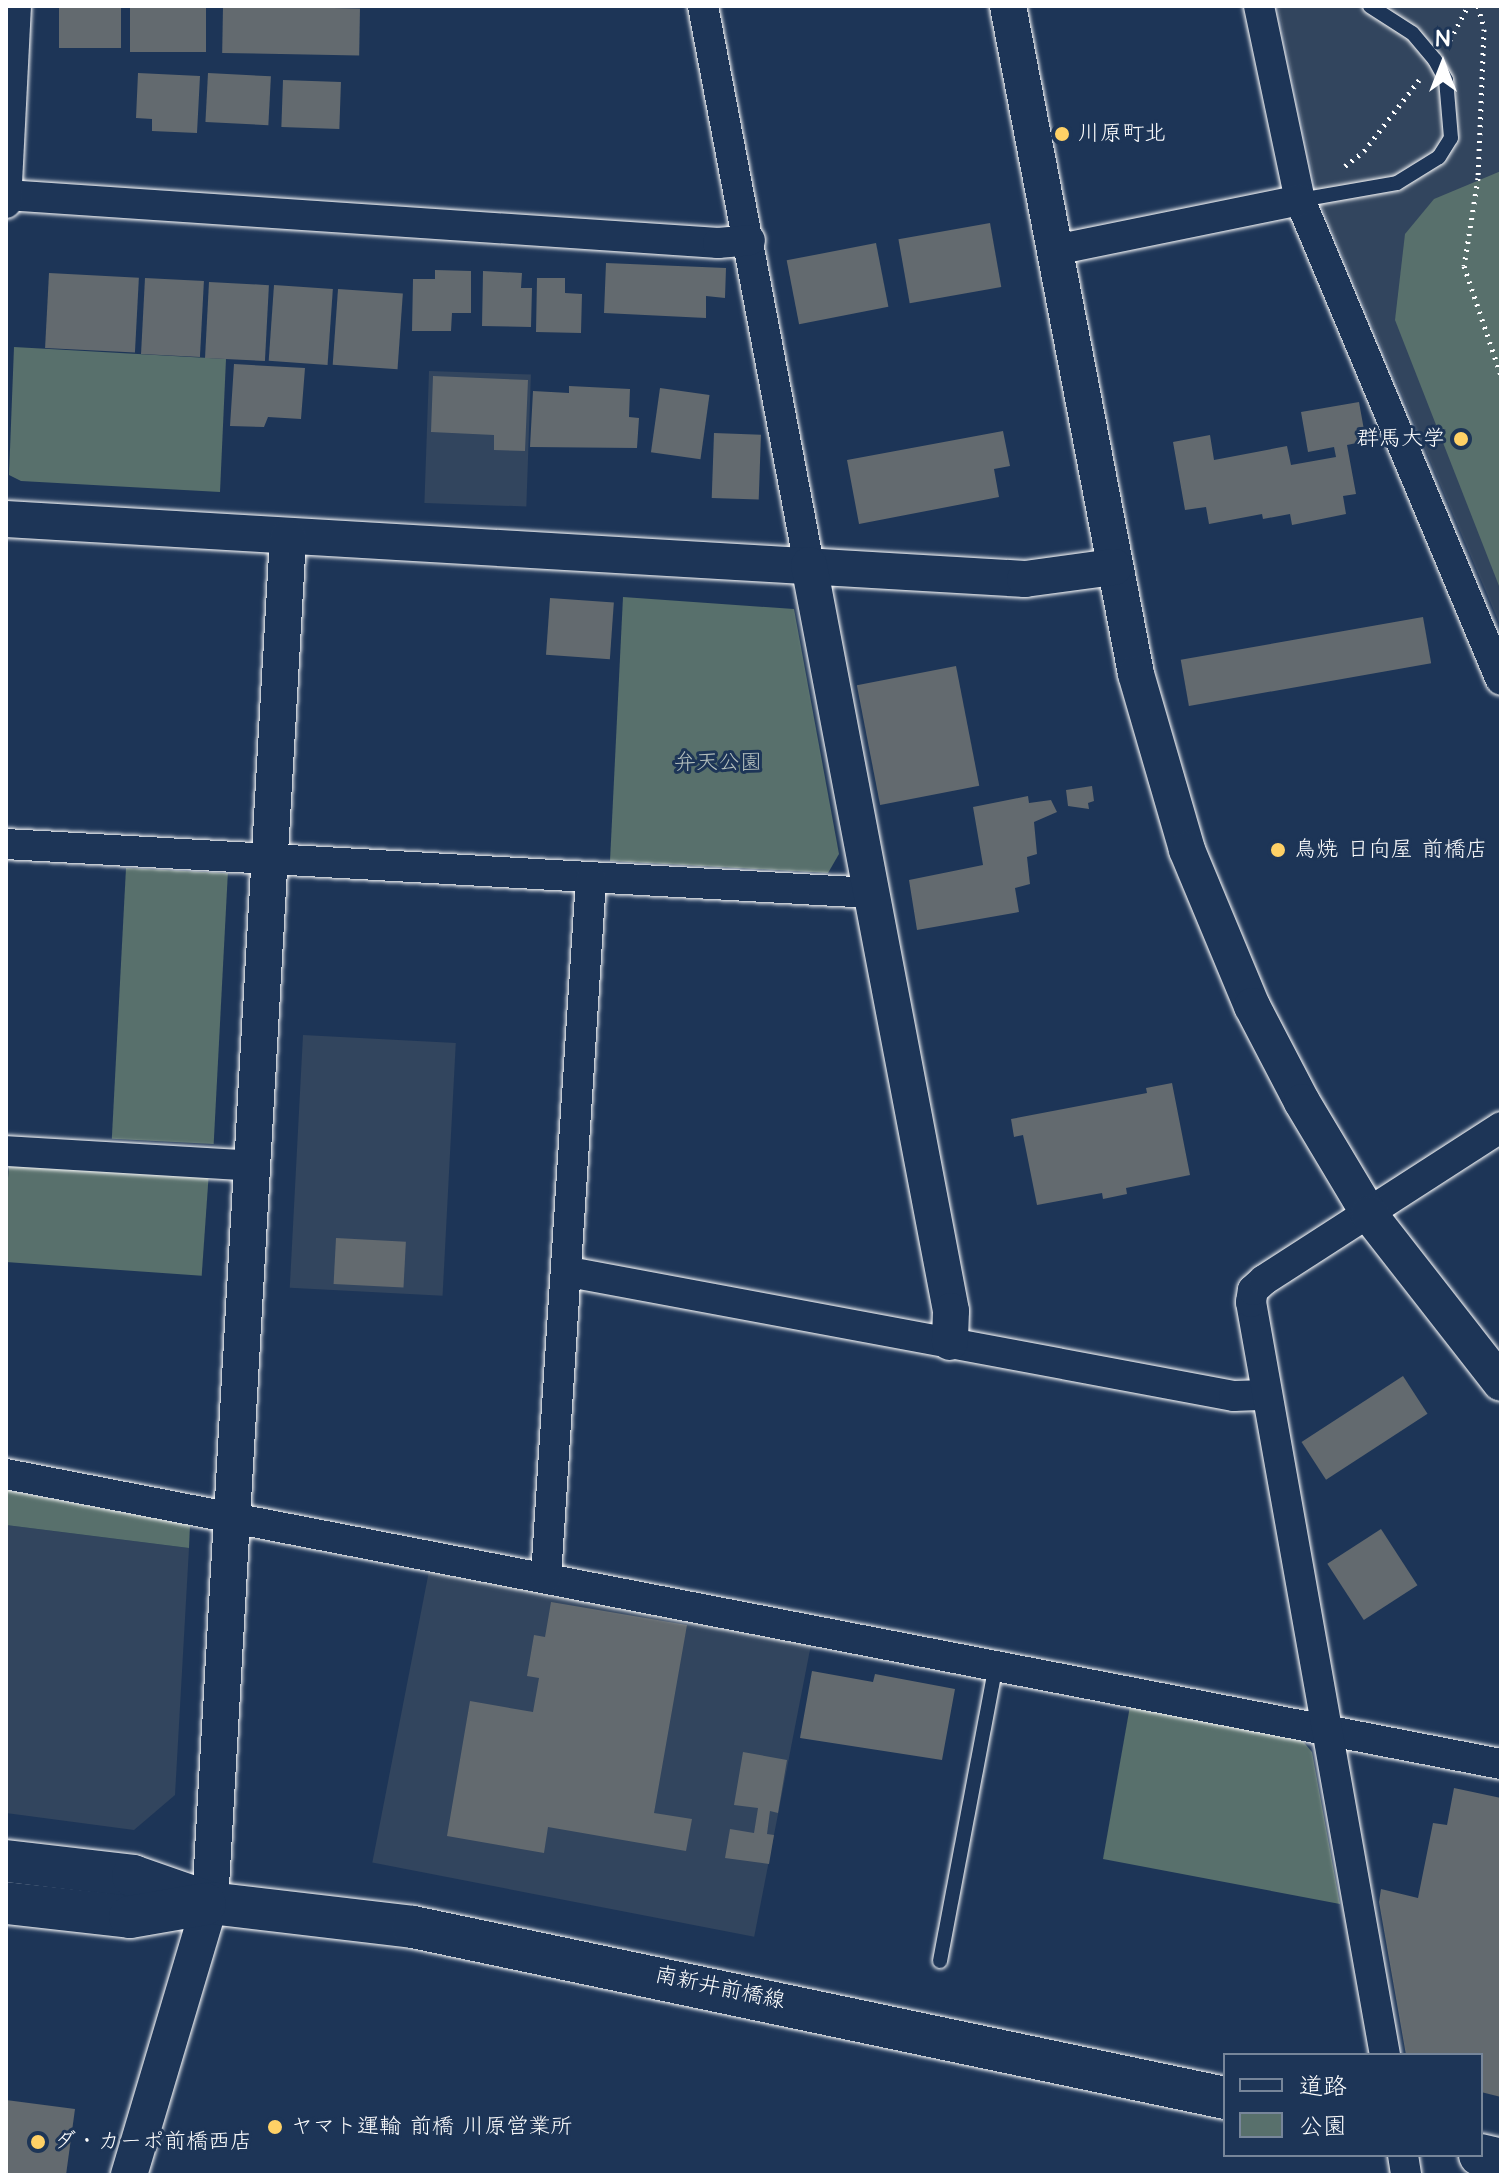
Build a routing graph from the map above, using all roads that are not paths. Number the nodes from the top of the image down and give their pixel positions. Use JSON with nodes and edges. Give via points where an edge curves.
{"nodes":[{"id":1,"x":16,"y":6,"type":"edge"},
{"id":2,"x":703,"y":6,"type":"edge"},
{"id":3,"x":1008,"y":6,"type":"edge"},
{"id":4,"x":1259,"y":6,"type":"edge"},
{"id":5,"x":1370,"y":6,"type":"edge"},
{"id":6,"x":6,"y":195,"type":"edge"},
{"id":7,"x":1309,"y":198,"type":"junction"},
{"id":8,"x":6,"y":203,"type":"edge"},
{"id":9,"x":750,"y":240,"type":"junction"},
{"id":10,"x":1055,"y":250,"type":"junction"},
{"id":11,"x":6,"y":519,"type":"edge"},
{"id":12,"x":288,"y":538,"type":"junction"},
{"id":13,"x":809,"y":565,"type":"junction"},
{"id":14,"x":1114,"y":567,"type":"junction"},
{"id":15,"x":1501,"y":680,"type":"edge"},
{"id":16,"x":6,"y":844,"type":"edge"},
{"id":17,"x":270,"y":859,"type":"junction"},
{"id":18,"x":591,"y":879,"type":"junction"},
{"id":19,"x":871,"y":893,"type":"junction"},
{"id":20,"x":1501,"y":1127,"type":"edge"},
{"id":21,"x":6,"y":1151,"type":"edge"},
{"id":22,"x":255,"y":1166,"type":"junction"},
{"id":23,"x":1369,"y":1214,"type":"junction"},
{"id":24,"x":569,"y":1272,"type":"junction"},
{"id":25,"x":950,"y":1342,"type":"junction"},
{"id":26,"x":1501,"y":1383,"type":"edge"},
{"id":27,"x":1266,"y":1395,"type":"junction"},
{"id":28,"x":6,"y":1474,"type":"edge"},
{"id":29,"x":234,"y":1516,"type":"junction"},
{"id":30,"x":546,"y":1577,"type":"junction"},
{"id":31,"x":996,"y":1663,"type":"junction"},
{"id":32,"x":1326,"y":1727,"type":"junction"},
{"id":33,"x":1501,"y":1764,"type":"edge"},
{"id":34,"x":6,"y":1861,"type":"edge"},
{"id":35,"x":6,"y":1903,"type":"edge"},
{"id":36,"x":210,"y":1903,"type":"junction"},
{"id":37,"x":940,"y":1961,"type":"dead end"},
{"id":38,"x":1385,"y":2053,"type":"edge"},
{"id":39,"x":1223,"y":2098,"type":"edge"},
{"id":40,"x":129,"y":2175,"type":"edge"}],
"edges":[{"from":1,"to":6,"type":"street"},
{"from":2,"to":9,"type":"street"},
{"from":3,"to":10,"type":"street"},
{"from":4,"to":7,"type":"street"},
{"from":5,"to":7,"type":"lane","via":[[1412,33],[1435,60],[1446,80],[1451,138],[1439,157],[1397,183]]},
{"from":6,"to":8,"type":"street"},
{"from":6,"to":9,"type":"street","via":[[718,243]]},
{"from":7,"to":10,"type":"street"},
{"from":7,"to":15,"type":"street"},
{"from":9,"to":13,"type":"street"},
{"from":10,"to":14,"type":"street"},
{"from":11,"to":12,"type":"street"},
{"from":12,"to":13,"type":"street"},
{"from":12,"to":17,"type":"street"},
{"from":13,"to":14,"type":"street","via":[[1025,579]]},
{"from":13,"to":19,"type":"street"},
{"from":14,"to":23,"type":"street","via":[[1156,750],[1215,924],[1302,1102]]},
{"from":16,"to":17,"type":"street"},
{"from":17,"to":18,"type":"street"},
{"from":17,"to":22,"type":"street"},
{"from":18,"to":19,"type":"street"},
{"from":18,"to":24,"type":"street"},
{"from":19,"to":25,"type":"street","via":[[951,1311]]},
{"from":20,"to":23,"type":"street"},
{"from":21,"to":22,"type":"street"},
{"from":22,"to":29,"type":"street"},
{"from":23,"to":26,"type":"street"},
{"from":23,"to":27,"type":"street","via":[[1253,1290],[1252,1317]]},
{"from":24,"to":25,"type":"street"},
{"from":24,"to":30,"type":"street"},
{"from":25,"to":27,"type":"street","via":[[1234,1396]]},
{"from":27,"to":32,"type":"street"},
{"from":28,"to":29,"type":"street"},
{"from":29,"to":30,"type":"street"},
{"from":29,"to":36,"type":"street"},
{"from":30,"to":31,"type":"street"},
{"from":31,"to":32,"type":"street"},
{"from":31,"to":37,"type":"lane"},
{"from":32,"to":33,"type":"street"},
{"from":32,"to":38,"type":"street"},
{"from":34,"to":36,"type":"main road","name":"南新井前橋線","via":[[133,1876]]},
{"from":35,"to":36,"type":"main road","name":"南新井前橋線","via":[[130,1917]]},
{"from":36,"to":39,"type":"main road","name":"南新井前橋線","via":[[413,1927]]},
{"from":36,"to":40,"type":"street"}]}
